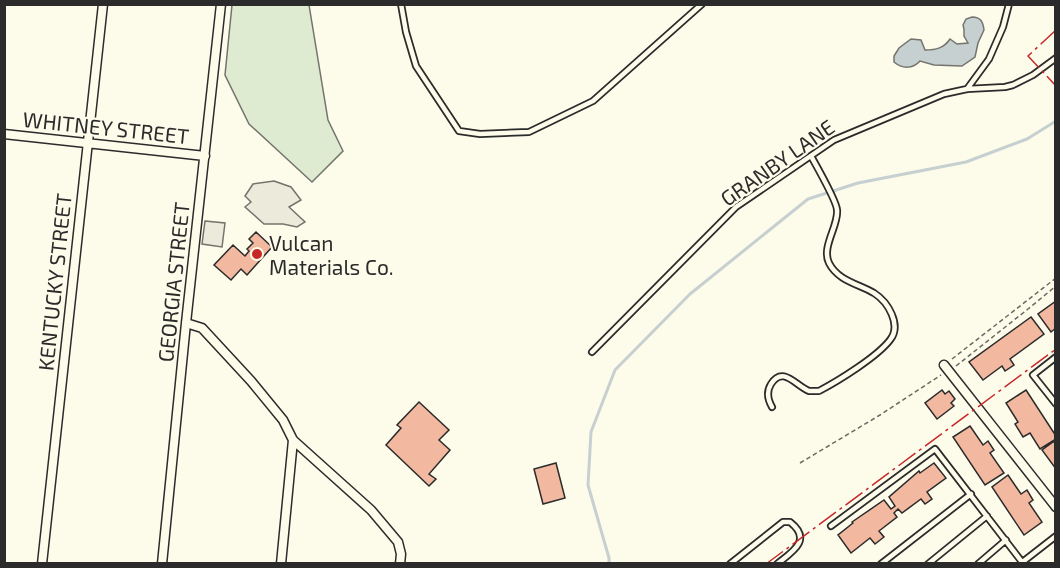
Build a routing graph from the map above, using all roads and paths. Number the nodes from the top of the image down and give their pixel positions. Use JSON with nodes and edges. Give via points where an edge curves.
{"nodes":[{"id":1,"x":103,"y":4,"type":"edge"},
{"id":2,"x":221,"y":4,"type":"edge"},
{"id":3,"x":401,"y":4,"type":"edge"},
{"id":4,"x":702,"y":4,"type":"edge"},
{"id":5,"x":1010,"y":4,"type":"edge"},
{"id":6,"x":1056,"y":58,"type":"edge"},
{"id":7,"x":967,"y":89,"type":"junction"},
{"id":8,"x":4,"y":134,"type":"edge"},
{"id":9,"x":88,"y":142,"type":"junction"},
{"id":10,"x":204,"y":156,"type":"junction"},
{"id":11,"x":812,"y":156,"type":"junction"},
{"id":12,"x":1056,"y":278,"type":"edge"},
{"id":13,"x":1056,"y":286,"type":"edge"},
{"id":14,"x":186,"y":323,"type":"junction"},
{"id":15,"x":592,"y":352,"type":"dead end"},
{"id":16,"x":1056,"y":357,"type":"edge"},
{"id":17,"x":946,"y":368,"type":"junction"},
{"id":18,"x":1056,"y":404,"type":"edge"},
{"id":19,"x":772,"y":407,"type":"dead end"},
{"id":20,"x":293,"y":440,"type":"junction"},
{"id":21,"x":800,"y":463,"type":"dead end"},
{"id":22,"x":971,"y":494,"type":"junction"},
{"id":23,"x":1056,"y":507,"type":"edge"},
{"id":24,"x":987,"y":516,"type":"junction"},
{"id":25,"x":831,"y":526,"type":"dead end"},
{"id":26,"x":1056,"y":536,"type":"edge"},
{"id":27,"x":1006,"y":540,"type":"junction"},
{"id":28,"x":1021,"y":563,"type":"edge"},
{"id":29,"x":42,"y":564,"type":"edge"},
{"id":30,"x":162,"y":564,"type":"edge"},
{"id":31,"x":281,"y":564,"type":"edge"},
{"id":32,"x":400,"y":564,"type":"edge"},
{"id":33,"x":730,"y":564,"type":"edge"},
{"id":34,"x":777,"y":564,"type":"edge"},
{"id":35,"x":881,"y":564,"type":"edge"},
{"id":36,"x":928,"y":564,"type":"edge"},
{"id":37,"x":978,"y":564,"type":"edge"}],
"edges":[{"from":1,"to":9,"type":"street","name":"KENTUCKY STREET"},
{"from":2,"to":10,"type":"street","name":"GEORGIA STREET"},
{"from":3,"to":4,"type":"lane","via":[[416,66],[459,131],[508,134],[529,132],[593,101]]},
{"from":5,"to":7,"type":"lane","via":[[989,59]]},
{"from":6,"to":7,"type":"lane","name":"GRANBY LANE","via":[[1013,85]]},
{"from":7,"to":11,"type":"lane","name":"GRANBY LANE","via":[[868,124]]},
{"from":8,"to":9,"type":"street","name":"WHITNEY STREET"},
{"from":9,"to":10,"type":"street","name":"WHITNEY STREET"},
{"from":9,"to":29,"type":"street","name":"KENTUCKY STREET"},
{"from":10,"to":14,"type":"street","name":"GEORGIA STREET"},
{"from":11,"to":15,"type":"lane","name":"GRANBY LANE","via":[[736,207]]},
{"from":11,"to":19,"type":"lane","via":[[837,209],[828,262],[836,272],[875,294],[889,307],[896,326],[891,339],[819,391],[810,391],[788,377],[773,380],[768,389]]},
{"from":12,"to":17,"type":"path"},
{"from":13,"to":17,"type":"path"},
{"from":14,"to":20,"type":"street","via":[[202,328],[251,381],[283,420]]},
{"from":14,"to":30,"type":"street","name":"GEORGIA STREET"},
{"from":16,"to":18,"type":"lane","via":[[1033,375]]},
{"from":17,"to":21,"type":"path","via":[[880,415]]},
{"from":17,"to":23,"type":"street"},
{"from":20,"to":31,"type":"street"},
{"from":20,"to":32,"type":"street","via":[[371,510],[398,542]]},
{"from":22,"to":24,"type":"lane"},
{"from":22,"to":25,"type":"lane","via":[[935,448]]},
{"from":22,"to":35,"type":"lane"},
{"from":24,"to":27,"type":"lane"},
{"from":24,"to":36,"type":"lane"},
{"from":26,"to":28,"type":"lane"},
{"from":27,"to":28,"type":"lane"},
{"from":27,"to":37,"type":"lane"},
{"from":33,"to":34,"type":"lane","via":[[783,522],[790,522],[799,532],[800,543]]}]}
